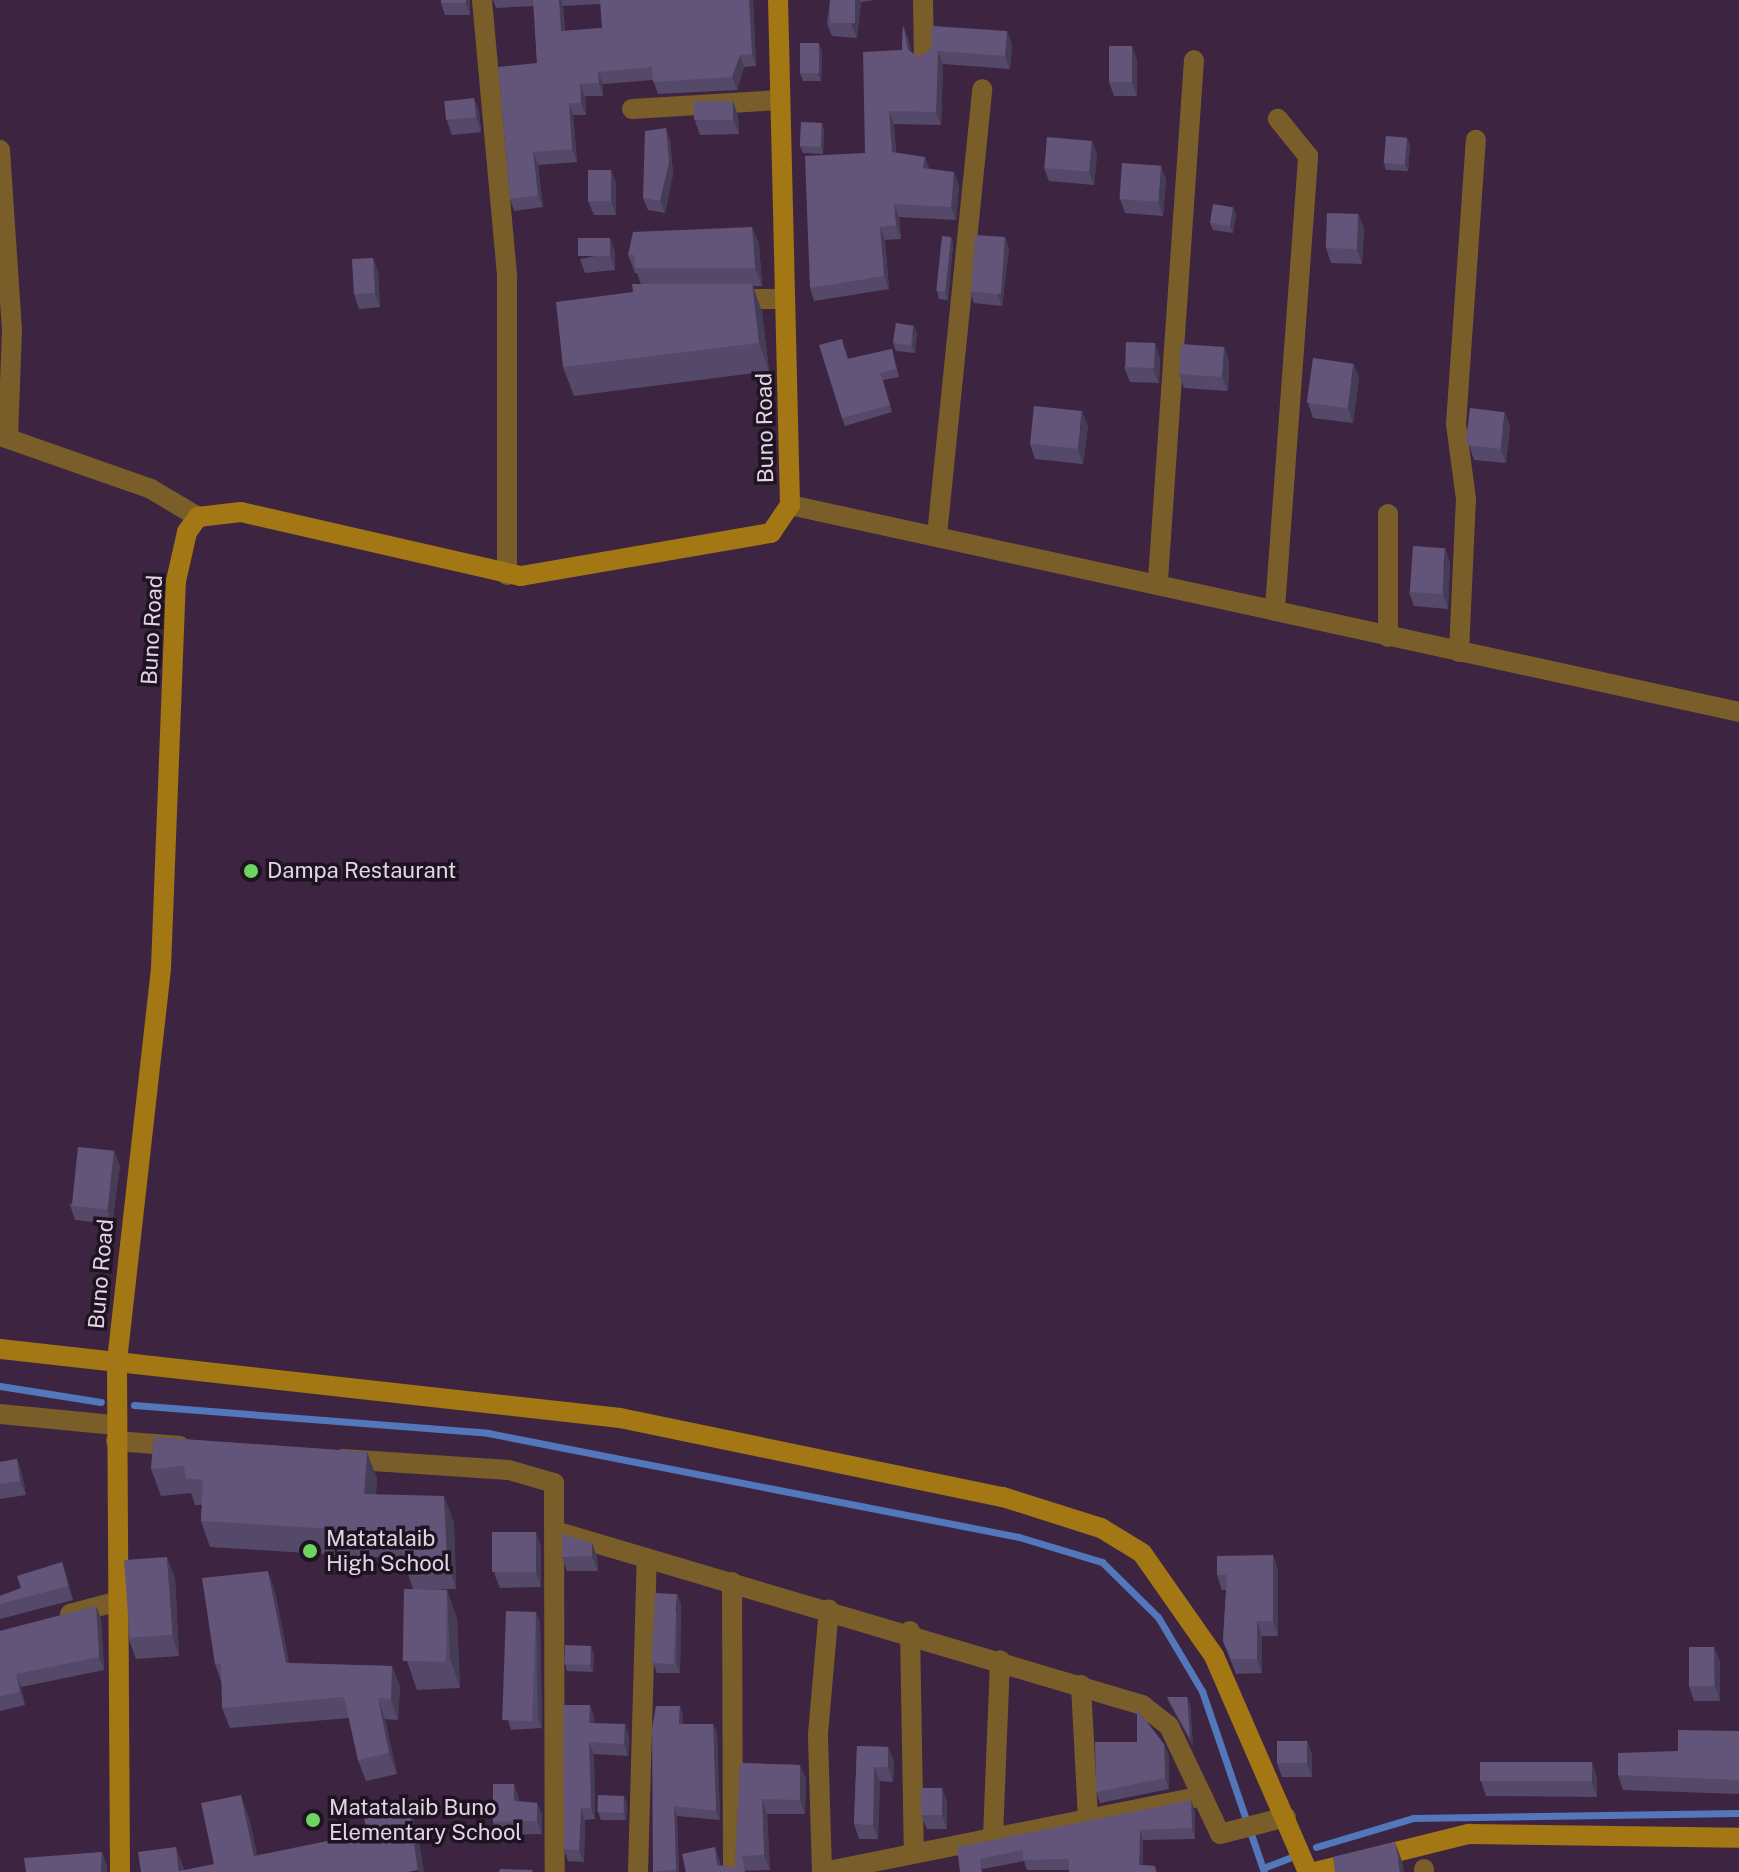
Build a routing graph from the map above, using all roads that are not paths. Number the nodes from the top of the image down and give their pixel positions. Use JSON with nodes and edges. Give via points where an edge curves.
{"nodes":[{"id":1,"x":482,"y":0,"type":"edge"},
{"id":2,"x":778,"y":0,"type":"edge"},
{"id":3,"x":923,"y":0,"type":"edge"},
{"id":4,"x":924,"y":57,"type":"edge"},
{"id":5,"x":1194,"y":60,"type":"dead end"},
{"id":6,"x":982,"y":89,"type":"dead end"},
{"id":7,"x":780,"y":100,"type":"junction"},
{"id":8,"x":632,"y":109,"type":"dead end"},
{"id":9,"x":1278,"y":119,"type":"dead end"},
{"id":10,"x":1476,"y":140,"type":"dead end"},
{"id":11,"x":0,"y":150,"type":"edge"},
{"id":12,"x":2,"y":232,"type":"edge"},
{"id":13,"x":710,"y":299,"type":"edge"},
{"id":14,"x":785,"y":299,"type":"junction"},
{"id":15,"x":4,"y":437,"type":"edge"},
{"id":16,"x":790,"y":505,"type":"junction"},
{"id":17,"x":1388,"y":514,"type":"dead end"},
{"id":18,"x":198,"y":517,"type":"junction"},
{"id":19,"x":937,"y":535,"type":"junction"},
{"id":20,"x":507,"y":575,"type":"junction"},
{"id":21,"x":1158,"y":580,"type":"junction"},
{"id":22,"x":1275,"y":608,"type":"junction"},
{"id":23,"x":1388,"y":637,"type":"junction"},
{"id":24,"x":1459,"y":652,"type":"junction"},
{"id":25,"x":1739,"y":712,"type":"edge"},
{"id":26,"x":0,"y":1349,"type":"edge"},
{"id":27,"x":117,"y":1361,"type":"junction"},
{"id":28,"x":0,"y":1414,"type":"edge"},
{"id":29,"x":115,"y":1433,"type":"junction"},
{"id":30,"x":207,"y":1448,"type":"edge"},
{"id":31,"x":314,"y":1457,"type":"edge"},
{"id":32,"x":555,"y":1531,"type":"junction"},
{"id":33,"x":647,"y":1558,"type":"junction"},
{"id":34,"x":732,"y":1582,"type":"junction"},
{"id":35,"x":119,"y":1601,"type":"junction"},
{"id":36,"x":829,"y":1609,"type":"junction"},
{"id":37,"x":45,"y":1621,"type":"edge"},
{"id":38,"x":910,"y":1631,"type":"junction"},
{"id":39,"x":1000,"y":1660,"type":"junction"},
{"id":40,"x":1081,"y":1685,"type":"junction"},
{"id":41,"x":1202,"y":1796,"type":"junction"},
{"id":42,"x":1088,"y":1819,"type":"junction"},
{"id":43,"x":1277,"y":1820,"type":"junction"},
{"id":44,"x":993,"y":1836,"type":"junction"},
{"id":45,"x":1739,"y":1838,"type":"edge"},
{"id":46,"x":914,"y":1853,"type":"junction"},
{"id":47,"x":120,"y":1872,"type":"edge"},
{"id":48,"x":555,"y":1872,"type":"edge"},
{"id":49,"x":638,"y":1872,"type":"edge"},
{"id":50,"x":733,"y":1872,"type":"edge"},
{"id":51,"x":823,"y":1872,"type":"edge"},
{"id":52,"x":1308,"y":1872,"type":"edge"},
{"id":53,"x":1315,"y":1872,"type":"edge"}],
"edges":[{"from":1,"to":20,"type":"street","via":[[507,277]]},
{"from":2,"to":7,"type":"street","name":"Buno Road"},
{"from":3,"to":4,"type":"street"},
{"from":5,"to":21,"type":"street"},
{"from":6,"to":19,"type":"street"},
{"from":7,"to":8,"type":"street"},
{"from":7,"to":14,"type":"street","name":"Buno Road"},
{"from":9,"to":22,"type":"street","via":[[1308,156]]},
{"from":10,"to":24,"type":"street","via":[[1456,424],[1466,499]]},
{"from":11,"to":12,"type":"street"},
{"from":12,"to":15,"type":"street"},
{"from":13,"to":14,"type":"street"},
{"from":14,"to":16,"type":"street","name":"Buno Road"},
{"from":15,"to":18,"type":"street","via":[[137,483]]},
{"from":16,"to":19,"type":"street"},
{"from":16,"to":20,"type":"street","name":"Buno Road","via":[[762,538]]},
{"from":17,"to":23,"type":"street"},
{"from":18,"to":20,"type":"street","name":"Buno Road","via":[[241,512]]},
{"from":18,"to":27,"type":"street","name":"Buno Road","via":[[176,581],[161,968]]},
{"from":19,"to":21,"type":"street"},
{"from":21,"to":22,"type":"street"},
{"from":22,"to":23,"type":"street"},
{"from":23,"to":24,"type":"street"},
{"from":24,"to":25,"type":"street"},
{"from":26,"to":27,"type":"street"},
{"from":27,"to":29,"type":"street","name":"Buno Road"},
{"from":27,"to":43,"type":"street","via":[[620,1418],[1003,1497],[1101,1528],[1142,1553],[1214,1656]]},
{"from":28,"to":29,"type":"street"},
{"from":29,"to":30,"type":"street"},
{"from":29,"to":35,"type":"street","name":"Buno Road"},
{"from":31,"to":32,"type":"street","via":[[541,1474],[558,1494]]},
{"from":32,"to":33,"type":"street"},
{"from":32,"to":48,"type":"street"},
{"from":33,"to":34,"type":"street"},
{"from":33,"to":49,"type":"street"},
{"from":34,"to":36,"type":"street"},
{"from":34,"to":50,"type":"street"},
{"from":35,"to":37,"type":"street"},
{"from":35,"to":47,"type":"street","name":"Buno Road"},
{"from":36,"to":38,"type":"street"},
{"from":36,"to":51,"type":"street","via":[[818,1734]]},
{"from":38,"to":39,"type":"street"},
{"from":38,"to":46,"type":"street"},
{"from":39,"to":40,"type":"street"},
{"from":39,"to":44,"type":"street"},
{"from":40,"to":41,"type":"street","via":[[1158,1714]]},
{"from":40,"to":42,"type":"street"},
{"from":41,"to":42,"type":"street"},
{"from":41,"to":43,"type":"street","via":[[1220,1834]]},
{"from":42,"to":44,"type":"street"},
{"from":43,"to":52,"type":"street"},
{"from":44,"to":46,"type":"street"},
{"from":45,"to":53,"type":"street","via":[[1469,1834]]},
{"from":46,"to":51,"type":"street"}]}
